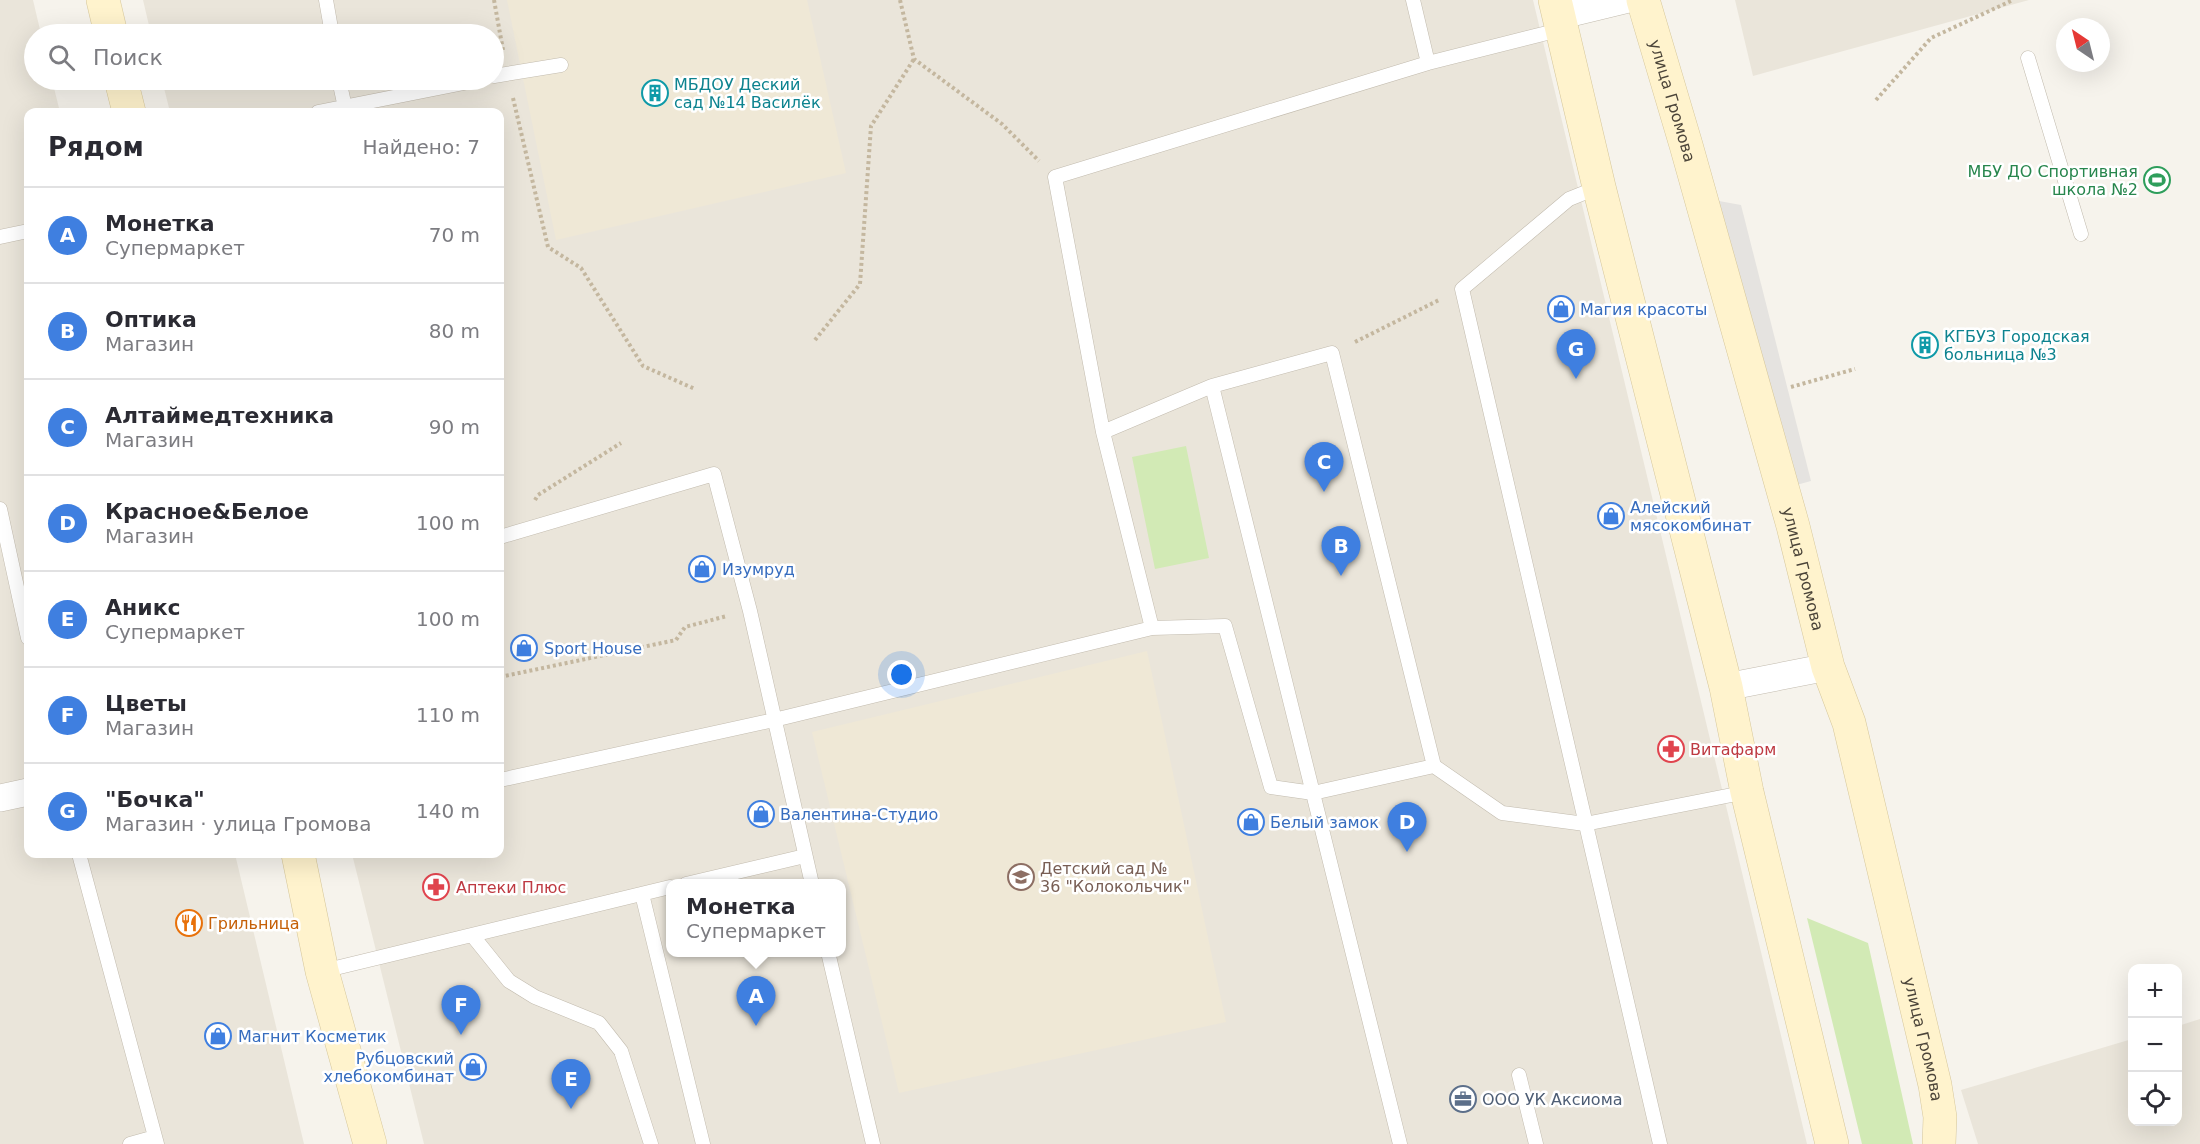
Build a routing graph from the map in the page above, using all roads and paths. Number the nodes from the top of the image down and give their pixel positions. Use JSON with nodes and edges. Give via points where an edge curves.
{"nodes":[{"id":1,"x":103,"y":0,"type":"edge"},
{"id":2,"x":326,"y":0,"type":"edge"},
{"id":3,"x":494,"y":0,"type":"edge"},
{"id":4,"x":900,"y":0,"type":"edge"},
{"id":5,"x":1413,"y":0,"type":"edge"},
{"id":6,"x":1626,"y":0,"type":"edge"},
{"id":7,"x":1643,"y":0,"type":"edge"},
{"id":8,"x":2013,"y":0,"type":"edge"},
{"id":9,"x":1559,"y":15,"type":"edge"},
{"id":10,"x":109,"y":24,"type":"edge"},
{"id":11,"x":330,"y":24,"type":"edge"},
{"id":12,"x":499,"y":24,"type":"edge"},
{"id":13,"x":504,"y":53,"type":"edge"},
{"id":14,"x":2028,"y":58,"type":"dead end"},
{"id":15,"x":914,"y":59,"type":"junction"},
{"id":16,"x":1428,"y":63,"type":"junction"},
{"id":17,"x":561,"y":65,"type":"dead end"},
{"id":18,"x":508,"y":74,"type":"junction"},
{"id":19,"x":504,"y":75,"type":"edge"},
{"id":20,"x":124,"y":90,"type":"edge"},
{"id":21,"x":341,"y":90,"type":"edge"},
{"id":22,"x":434,"y":90,"type":"edge"},
{"id":23,"x":1876,"y":100,"type":"dead end"},
{"id":24,"x":128,"y":108,"type":"edge"},
{"id":25,"x":345,"y":108,"type":"edge"},
{"id":26,"x":354,"y":108,"type":"edge"},
{"id":27,"x":1054,"y":177,"type":"junction"},
{"id":28,"x":1599,"y":187,"type":"junction"},
{"id":29,"x":24,"y":232,"type":"edge"},
{"id":30,"x":2081,"y":234,"type":"dead end"},
{"id":31,"x":0,"y":237,"type":"edge"},
{"id":32,"x":1462,"y":290,"type":"junction"},
{"id":33,"x":815,"y":340,"type":"dead end"},
{"id":34,"x":1332,"y":353,"type":"junction"},
{"id":35,"x":1855,"y":369,"type":"dead end"},
{"id":36,"x":1212,"y":386,"type":"junction"},
{"id":37,"x":1787,"y":388,"type":"dead end"},
{"id":38,"x":695,"y":389,"type":"dead end"},
{"id":39,"x":1103,"y":432,"type":"junction"},
{"id":40,"x":621,"y":443,"type":"dead end"},
{"id":41,"x":0,"y":508,"type":"edge"},
{"id":42,"x":515,"y":532,"type":"junction"},
{"id":43,"x":504,"y":536,"type":"edge"},
{"id":44,"x":750,"y":611,"type":"junction"},
{"id":45,"x":24,"y":619,"type":"edge"},
{"id":46,"x":1152,"y":628,"type":"junction"},
{"id":47,"x":1828,"y":667,"type":"junction"},
{"id":48,"x":504,"y":676,"type":"edge"},
{"id":49,"x":1726,"y":687,"type":"junction"},
{"id":50,"x":774,"y":720,"type":"junction"},
{"id":51,"x":1434,"y":766,"type":"junction"},
{"id":52,"x":504,"y":779,"type":"edge"},
{"id":53,"x":1747,"y":792,"type":"junction"},
{"id":54,"x":24,"y":793,"type":"edge"},
{"id":55,"x":1313,"y":793,"type":"junction"},
{"id":56,"x":0,"y":798,"type":"edge"},
{"id":57,"x":1585,"y":824,"type":"junction"},
{"id":58,"x":805,"y":855,"type":"junction"},
{"id":59,"x":80,"y":858,"type":"edge"},
{"id":60,"x":299,"y":858,"type":"edge"},
{"id":61,"x":707,"y":879,"type":"edge"},
{"id":62,"x":811,"y":879,"type":"edge"},
{"id":63,"x":666,"y":888,"type":"edge"},
{"id":64,"x":642,"y":894,"type":"junction"},
{"id":65,"x":472,"y":935,"type":"junction"},
{"id":66,"x":829,"y":957,"type":"edge"},
{"id":67,"x":322,"y":971,"type":"junction"},
{"id":68,"x":1519,"y":1075,"type":"dead end"},
{"id":69,"x":156,"y":1141,"type":"edge"},
{"id":70,"x":130,"y":1144,"type":"edge"},
{"id":71,"x":370,"y":1144,"type":"edge"},
{"id":72,"x":651,"y":1144,"type":"edge"},
{"id":73,"x":703,"y":1144,"type":"edge"},
{"id":74,"x":873,"y":1144,"type":"edge"},
{"id":75,"x":1400,"y":1144,"type":"edge"},
{"id":76,"x":1536,"y":1144,"type":"edge"},
{"id":77,"x":1660,"y":1144,"type":"edge"},
{"id":78,"x":1832,"y":1144,"type":"edge"},
{"id":79,"x":1940,"y":1144,"type":"edge"}],
"edges":[{"from":1,"to":10,"type":"street"},
{"from":2,"to":11,"type":"lane"},
{"from":3,"to":12,"type":"path"},
{"from":4,"to":15,"type":"path"},
{"from":5,"to":16,"type":"lane"},
{"from":6,"to":9,"type":"street"},
{"from":7,"to":47,"type":"street","name":"улица Громова","via":[[1793,526]]},
{"from":8,"to":23,"type":"path","via":[[1931,38]]},
{"from":9,"to":16,"type":"lane"},
{"from":9,"to":28,"type":"street"},
{"from":13,"to":18,"type":"path"},
{"from":14,"to":30,"type":"lane"},
{"from":15,"to":27,"type":"path","via":[[1002,124]]},
{"from":15,"to":33,"type":"path","via":[[871,126],[860,284]]},
{"from":16,"to":27,"type":"lane"},
{"from":17,"to":18,"type":"lane"},
{"from":18,"to":19,"type":"lane"},
{"from":18,"to":38,"type":"path","via":[[548,247],[581,268],[643,366]]},
{"from":20,"to":24,"type":"street"},
{"from":21,"to":25,"type":"lane"},
{"from":22,"to":26,"type":"lane"},
{"from":27,"to":39,"type":"lane"},
{"from":28,"to":32,"type":"lane","via":[[1569,199]]},
{"from":28,"to":49,"type":"street"},
{"from":29,"to":31,"type":"lane"},
{"from":32,"to":34,"type":"path"},
{"from":32,"to":57,"type":"lane"},
{"from":34,"to":36,"type":"lane"},
{"from":34,"to":51,"type":"lane"},
{"from":35,"to":37,"type":"path"},
{"from":36,"to":39,"type":"lane"},
{"from":36,"to":55,"type":"lane"},
{"from":39,"to":46,"type":"lane"},
{"from":40,"to":42,"type":"path","via":[[538,495]]},
{"from":41,"to":45,"type":"lane"},
{"from":42,"to":43,"type":"lane"},
{"from":42,"to":44,"type":"lane","via":[[714,474]]},
{"from":44,"to":48,"type":"path","via":[[685,627],[676,640]]},
{"from":44,"to":50,"type":"lane"},
{"from":46,"to":50,"type":"lane"},
{"from":46,"to":55,"type":"lane","via":[[1226,626],[1271,787]]},
{"from":47,"to":49,"type":"street"},
{"from":47,"to":79,"type":"street","name":"улица Громова","via":[[1850,723],[1935,1085]]},
{"from":49,"to":53,"type":"street"},
{"from":50,"to":52,"type":"lane"},
{"from":50,"to":58,"type":"lane"},
{"from":51,"to":55,"type":"lane"},
{"from":51,"to":57,"type":"lane","via":[[1502,813]]},
{"from":53,"to":57,"type":"lane"},
{"from":53,"to":78,"type":"street"},
{"from":54,"to":56,"type":"street"},
{"from":55,"to":75,"type":"lane"},
{"from":57,"to":77,"type":"lane"},
{"from":58,"to":61,"type":"lane"},
{"from":58,"to":62,"type":"lane"},
{"from":59,"to":69,"type":"lane"},
{"from":60,"to":67,"type":"street"},
{"from":63,"to":64,"type":"lane"},
{"from":64,"to":65,"type":"lane"},
{"from":64,"to":73,"type":"lane"},
{"from":65,"to":67,"type":"lane"},
{"from":65,"to":72,"type":"lane","via":[[509,981],[535,997],[599,1023],[621,1051]]},
{"from":66,"to":74,"type":"lane"},
{"from":67,"to":71,"type":"street"},
{"from":68,"to":76,"type":"lane"},
{"from":69,"to":70,"type":"lane"}]}
